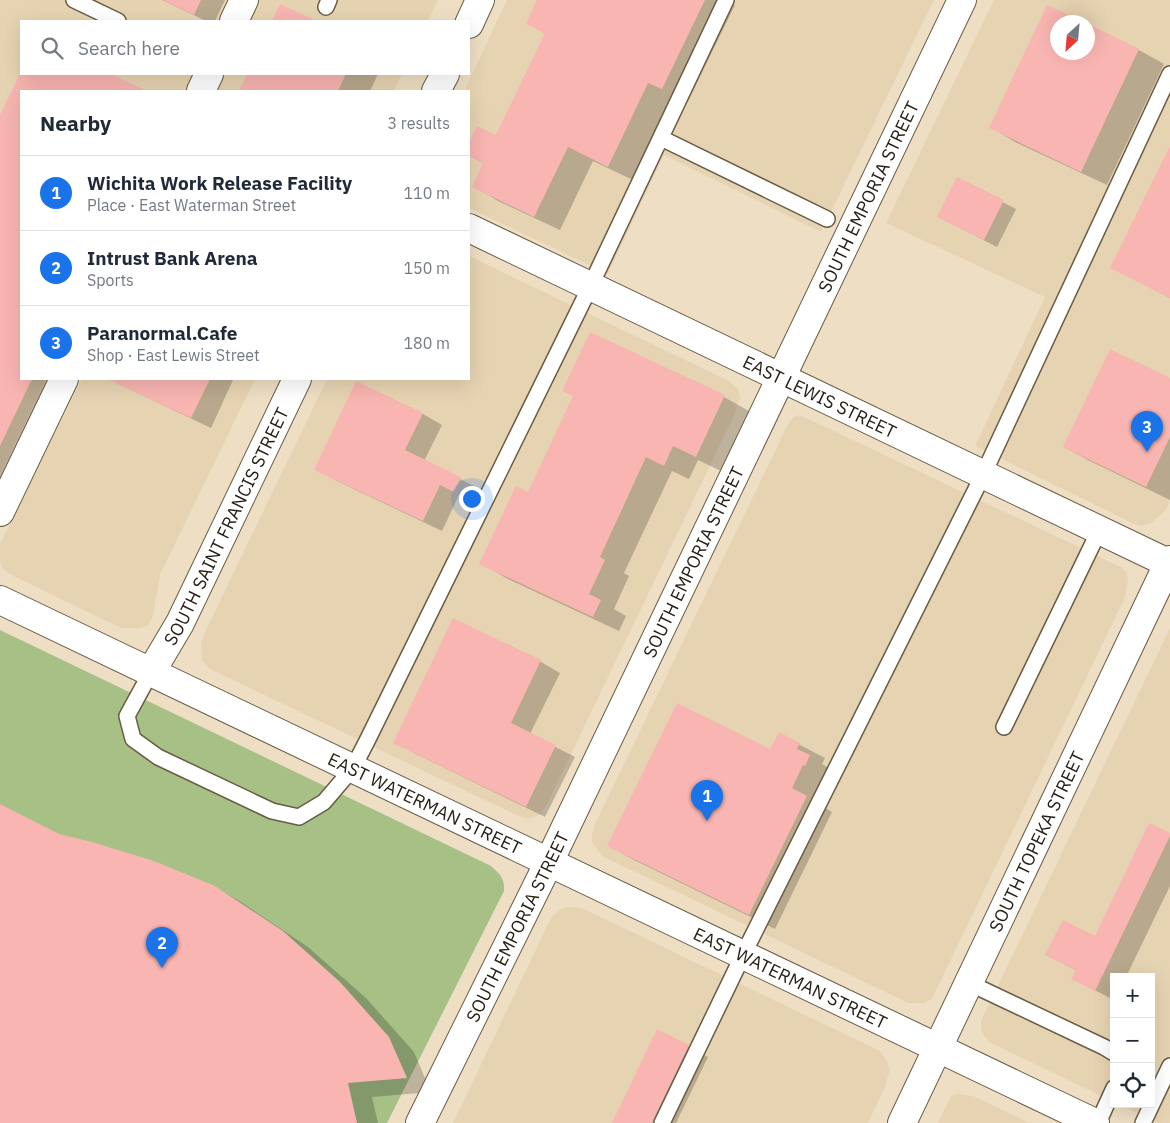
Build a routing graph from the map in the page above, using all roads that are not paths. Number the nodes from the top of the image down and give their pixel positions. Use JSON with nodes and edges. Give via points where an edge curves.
{"nodes":[{"id":1,"x":74,"y":0,"type":"edge"},
{"id":2,"x":244,"y":0,"type":"edge"},
{"id":3,"x":480,"y":0,"type":"edge"},
{"id":4,"x":726,"y":0,"type":"edge"},
{"id":5,"x":962,"y":0,"type":"edge"},
{"id":6,"x":116,"y":20,"type":"edge"},
{"id":7,"x":234,"y":20,"type":"edge"},
{"id":8,"x":470,"y":22,"type":"edge"},
{"id":9,"x":1170,"y":74,"type":"edge"},
{"id":10,"x":209,"y":75,"type":"edge"},
{"id":11,"x":444,"y":75,"type":"edge"},
{"id":12,"x":201,"y":90,"type":"edge"},
{"id":13,"x":437,"y":90,"type":"edge"},
{"id":14,"x":661,"y":138,"type":"junction"},
{"id":15,"x":828,"y":219,"type":"dead end"},
{"id":16,"x":470,"y":228,"type":"edge"},
{"id":17,"x":590,"y":287,"type":"junction"},
{"id":18,"x":781,"y":378,"type":"junction"},
{"id":19,"x":64,"y":380,"type":"edge"},
{"id":20,"x":298,"y":380,"type":"edge"},
{"id":21,"x":983,"y":475,"type":"junction"},
{"id":22,"x":0,"y":512,"type":"edge"},
{"id":23,"x":1099,"y":531,"type":"junction"},
{"id":24,"x":1169,"y":562,"type":"edge"},
{"id":25,"x":0,"y":600,"type":"edge"},
{"id":26,"x":152,"y":672,"type":"junction"},
{"id":27,"x":1004,"y":727,"type":"dead end"},
{"id":28,"x":353,"y":768,"type":"junction"},
{"id":29,"x":549,"y":862,"type":"junction"},
{"id":30,"x":743,"y":954,"type":"junction"},
{"id":31,"x":969,"y":983,"type":"junction"},
{"id":32,"x":938,"y":1048,"type":"junction"},
{"id":33,"x":1110,"y":1051,"type":"edge"},
{"id":34,"x":1170,"y":1066,"type":"edge"},
{"id":35,"x":1110,"y":1096,"type":"edge"},
{"id":36,"x":420,"y":1123,"type":"edge"},
{"id":37,"x":662,"y":1123,"type":"edge"},
{"id":38,"x":902,"y":1123,"type":"edge"},
{"id":39,"x":1096,"y":1123,"type":"edge"},
{"id":40,"x":1143,"y":1123,"type":"edge"}],
"edges":[{"from":1,"to":6,"type":"lane"},
{"from":2,"to":7,"type":"street"},
{"from":3,"to":8,"type":"street"},
{"from":4,"to":14,"type":"lane"},
{"from":5,"to":18,"type":"street","name":"SOUTH EMPORIA STREET"},
{"from":9,"to":21,"type":"lane"},
{"from":10,"to":12,"type":"street"},
{"from":11,"to":13,"type":"street"},
{"from":14,"to":15,"type":"lane"},
{"from":14,"to":17,"type":"lane"},
{"from":16,"to":17,"type":"street","name":"EAST LEWIS STREET"},
{"from":17,"to":18,"type":"street","name":"EAST LEWIS STREET"},
{"from":17,"to":28,"type":"lane"},
{"from":18,"to":21,"type":"street","name":"EAST LEWIS STREET"},
{"from":18,"to":29,"type":"street","name":"SOUTH EMPORIA STREET"},
{"from":19,"to":22,"type":"street"},
{"from":20,"to":26,"type":"street","name":"SOUTH SAINT FRANCIS STREET","via":[[180,623]]},
{"from":21,"to":23,"type":"street","name":"EAST LEWIS STREET"},
{"from":21,"to":30,"type":"lane"},
{"from":23,"to":24,"type":"street","name":"EAST LEWIS STREET"},
{"from":23,"to":27,"type":"lane"},
{"from":24,"to":31,"type":"street","name":"SOUTH TOPEKA STREET"},
{"from":25,"to":26,"type":"street","name":"EAST WATERMAN STREET"},
{"from":26,"to":28,"type":"street","name":"EAST WATERMAN STREET"},
{"from":26,"to":28,"type":"lane","via":[[126,716],[133,739],[158,757],[272,810],[299,817],[324,802]]},
{"from":28,"to":29,"type":"street","name":"EAST WATERMAN STREET"},
{"from":29,"to":30,"type":"street","name":"EAST WATERMAN STREET"},
{"from":29,"to":36,"type":"street","name":"SOUTH EMPORIA STREET"},
{"from":30,"to":32,"type":"street","name":"EAST WATERMAN STREET"},
{"from":30,"to":37,"type":"lane"},
{"from":31,"to":32,"type":"street","name":"SOUTH TOPEKA STREET"},
{"from":31,"to":33,"type":"lane"},
{"from":32,"to":38,"type":"street","name":"SOUTH TOPEKA STREET"},
{"from":32,"to":39,"type":"street","name":"EAST WATERMAN STREET"},
{"from":34,"to":40,"type":"lane"},
{"from":35,"to":39,"type":"lane"}]}
